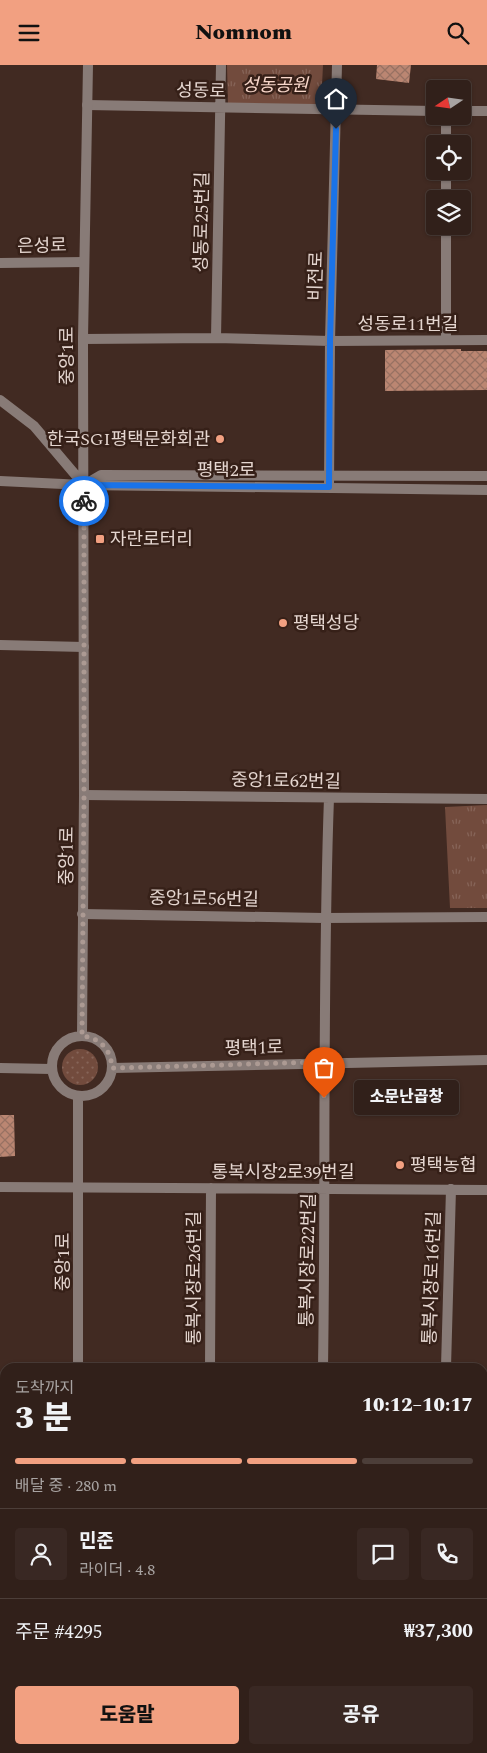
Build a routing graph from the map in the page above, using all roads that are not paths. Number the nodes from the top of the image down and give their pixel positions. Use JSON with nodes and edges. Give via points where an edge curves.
{"nodes":[{"id":1,"x":88,"y":65,"type":"edge"},
{"id":2,"x":221,"y":65,"type":"edge"},
{"id":3,"x":337,"y":65,"type":"edge"},
{"id":4,"x":87,"y":105,"type":"junction"},
{"id":5,"x":221,"y":107,"type":"junction"},
{"id":6,"x":337,"y":110,"type":"junction"},
{"id":7,"x":426,"y":111,"type":"edge"},
{"id":8,"x":471,"y":111,"type":"edge"},
{"id":9,"x":487,"y":111,"type":"edge"},
{"id":10,"x":446,"y":235,"type":"edge"},
{"id":11,"x":84,"y":262,"type":"junction"},
{"id":12,"x":0,"y":263,"type":"edge"},
{"id":13,"x":216,"y":338,"type":"junction"},
{"id":14,"x":83,"y":339,"type":"junction"},
{"id":15,"x":446,"y":340,"type":"junction"},
{"id":16,"x":330,"y":341,"type":"junction"},
{"id":17,"x":487,"y":341,"type":"edge"},
{"id":18,"x":0,"y":400,"type":"edge"},
{"id":19,"x":329,"y":476,"type":"junction"},
{"id":20,"x":487,"y":476,"type":"edge"},
{"id":21,"x":0,"y":481,"type":"edge"},
{"id":22,"x":84,"y":485,"type":"junction"},
{"id":23,"x":329,"y":487,"type":"junction"},
{"id":24,"x":487,"y":489,"type":"edge"},
{"id":25,"x":0,"y":645,"type":"edge"},
{"id":26,"x":84,"y":647,"type":"junction"},
{"id":27,"x":84,"y":795,"type":"junction"},
{"id":28,"x":329,"y":798,"type":"junction"},
{"id":29,"x":487,"y":799,"type":"edge"},
{"id":30,"x":82,"y":914,"type":"junction"},
{"id":31,"x":324,"y":917,"type":"junction"},
{"id":32,"x":487,"y":917,"type":"edge"},
{"id":33,"x":82,"y":1036,"type":"junction"},
{"id":34,"x":487,"y":1060,"type":"edge"},
{"id":35,"x":323,"y":1062,"type":"junction"},
{"id":36,"x":0,"y":1068,"type":"edge"},
{"id":37,"x":112,"y":1068,"type":"junction"},
{"id":38,"x":51,"y":1069,"type":"junction"},
{"id":39,"x":78,"y":1097,"type":"junction"},
{"id":40,"x":0,"y":1187,"type":"edge"},
{"id":41,"x":80,"y":1187,"type":"junction"},
{"id":42,"x":326,"y":1187,"type":"junction"},
{"id":43,"x":211,"y":1188,"type":"junction"},
{"id":44,"x":451,"y":1189,"type":"junction"},
{"id":45,"x":487,"y":1190,"type":"edge"},
{"id":46,"x":78,"y":1363,"type":"edge"},
{"id":47,"x":210,"y":1363,"type":"edge"},
{"id":48,"x":323,"y":1363,"type":"edge"},
{"id":49,"x":446,"y":1363,"type":"edge"}],
"edges":[{"from":1,"to":4,"type":"street","name":"중앙1로"},
{"from":2,"to":5,"type":"street","name":"성동로25번길"},
{"from":3,"to":6,"type":"street","name":"비전로"},
{"from":4,"to":5,"type":"street","name":"성동로"},
{"from":4,"to":11,"type":"street","name":"중앙1로"},
{"from":5,"to":6,"type":"street","name":"성동로"},
{"from":5,"to":13,"type":"street","name":"성동로25번길"},
{"from":6,"to":7,"type":"street","name":"성동로"},
{"from":6,"to":16,"type":"street","name":"비전로"},
{"from":8,"to":9,"type":"street"},
{"from":10,"to":15,"type":"street"},
{"from":11,"to":12,"type":"street","name":"은성로"},
{"from":11,"to":14,"type":"street","name":"중앙1로"},
{"from":13,"to":14,"type":"street"},
{"from":13,"to":16,"type":"street"},
{"from":14,"to":22,"type":"street","name":"중앙1로"},
{"from":15,"to":16,"type":"street","name":"성동로11번길"},
{"from":15,"to":17,"type":"street","name":"성동로11번길"},
{"from":16,"to":19,"type":"street","name":"비전로"},
{"from":18,"to":22,"type":"street","via":[[34,427]]},
{"from":19,"to":20,"type":"street"},
{"from":19,"to":22,"type":"street","via":[[100,475]]},
{"from":19,"to":23,"type":"street","name":"비전로"},
{"from":21,"to":22,"type":"street","name":"평택2로"},
{"from":22,"to":23,"type":"street","name":"평택2로"},
{"from":22,"to":26,"type":"street","name":"중앙1로"},
{"from":23,"to":24,"type":"street","name":"평택2로"},
{"from":25,"to":26,"type":"street"},
{"from":26,"to":27,"type":"street","name":"중앙1로"},
{"from":27,"to":28,"type":"street","name":"중앙1로62번길"},
{"from":27,"to":30,"type":"street","name":"중앙1로"},
{"from":28,"to":29,"type":"street","name":"중앙1로62번길"},
{"from":28,"to":31,"type":"street"},
{"from":30,"to":31,"type":"street","name":"중앙1로56번길"},
{"from":30,"to":33,"type":"street","name":"중앙1로"},
{"from":31,"to":32,"type":"street","name":"중앙1로56번길"},
{"from":31,"to":35,"type":"street"},
{"from":33,"to":37,"type":"street","via":[[104,1045],[112,1060]]},
{"from":33,"to":38,"type":"street","via":[[66,1040],[59,1046]]},
{"from":34,"to":35,"type":"street","name":"평택1로"},
{"from":35,"to":37,"type":"street","name":"평택1로"},
{"from":35,"to":42,"type":"street","name":"통복시장로22번길"},
{"from":36,"to":38,"type":"street"},
{"from":37,"to":39,"type":"street","via":[[107,1083],[101,1089]]},
{"from":38,"to":39,"type":"street","via":[[57,1084]]},
{"from":39,"to":41,"type":"street","name":"중앙1로"},
{"from":40,"to":41,"type":"street","name":"통복시장2로39번길"},
{"from":41,"to":43,"type":"street","name":"통복시장2로39번길"},
{"from":41,"to":46,"type":"street","name":"중앙1로"},
{"from":42,"to":43,"type":"street","name":"통복시장2로39번길"},
{"from":42,"to":44,"type":"street","name":"통복시장2로39번길"},
{"from":42,"to":48,"type":"street","name":"통복시장로22번길"},
{"from":43,"to":47,"type":"street","name":"통복시장로26번길"},
{"from":44,"to":45,"type":"street","name":"통복시장2로39번길"},
{"from":44,"to":49,"type":"street","name":"통복시장로16번길"}]}
